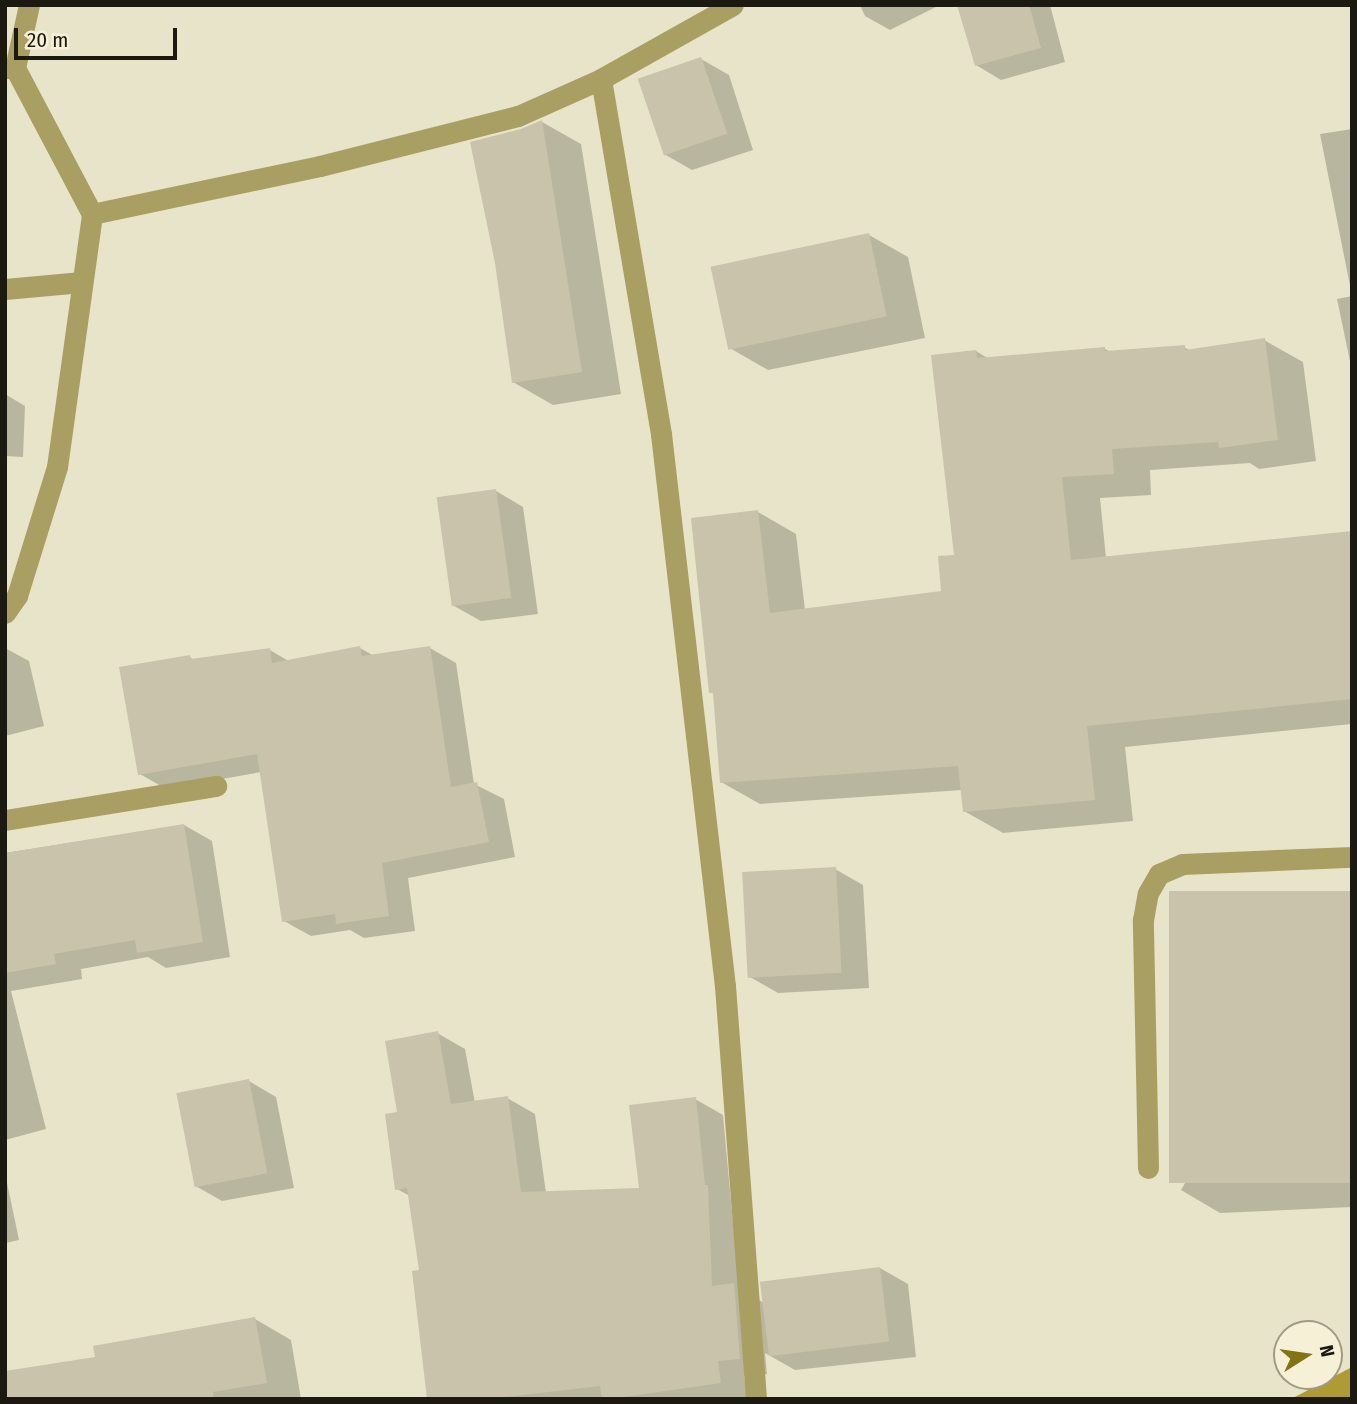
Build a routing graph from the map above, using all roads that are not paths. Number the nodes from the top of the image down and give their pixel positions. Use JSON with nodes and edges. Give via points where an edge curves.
{"nodes":[{"id":1,"x":29,"y":5,"type":"edge"},
{"id":2,"x":733,"y":5,"type":"edge"},
{"id":3,"x":10,"y":68,"type":"edge"},
{"id":4,"x":601,"y":79,"type":"junction"},
{"id":5,"x":92,"y":214,"type":"junction"},
{"id":6,"x":82,"y":282,"type":"junction"},
{"id":7,"x":5,"y":289,"type":"edge"},
{"id":8,"x":5,"y":612,"type":"edge"},
{"id":9,"x":216,"y":786,"type":"dead end"},
{"id":10,"x":5,"y":820,"type":"edge"},
{"id":11,"x":1352,"y":857,"type":"edge"},
{"id":12,"x":1148,"y":1168,"type":"dead end"},
{"id":13,"x":756,"y":1399,"type":"edge"}],
"edges":[{"from":1,"to":3,"type":"street"},
{"from":2,"to":4,"type":"street"},
{"from":3,"to":5,"type":"street"},
{"from":4,"to":5,"type":"street","via":[[518,116],[320,166]]},
{"from":4,"to":13,"type":"street","via":[[661,434],[724,986]]},
{"from":5,"to":6,"type":"street"},
{"from":6,"to":7,"type":"street"},
{"from":6,"to":8,"type":"street","via":[[57,467],[17,596]]},
{"from":9,"to":10,"type":"street"},
{"from":11,"to":12,"type":"street","via":[[1182,864],[1159,874],[1148,893],[1143,920]]}]}
